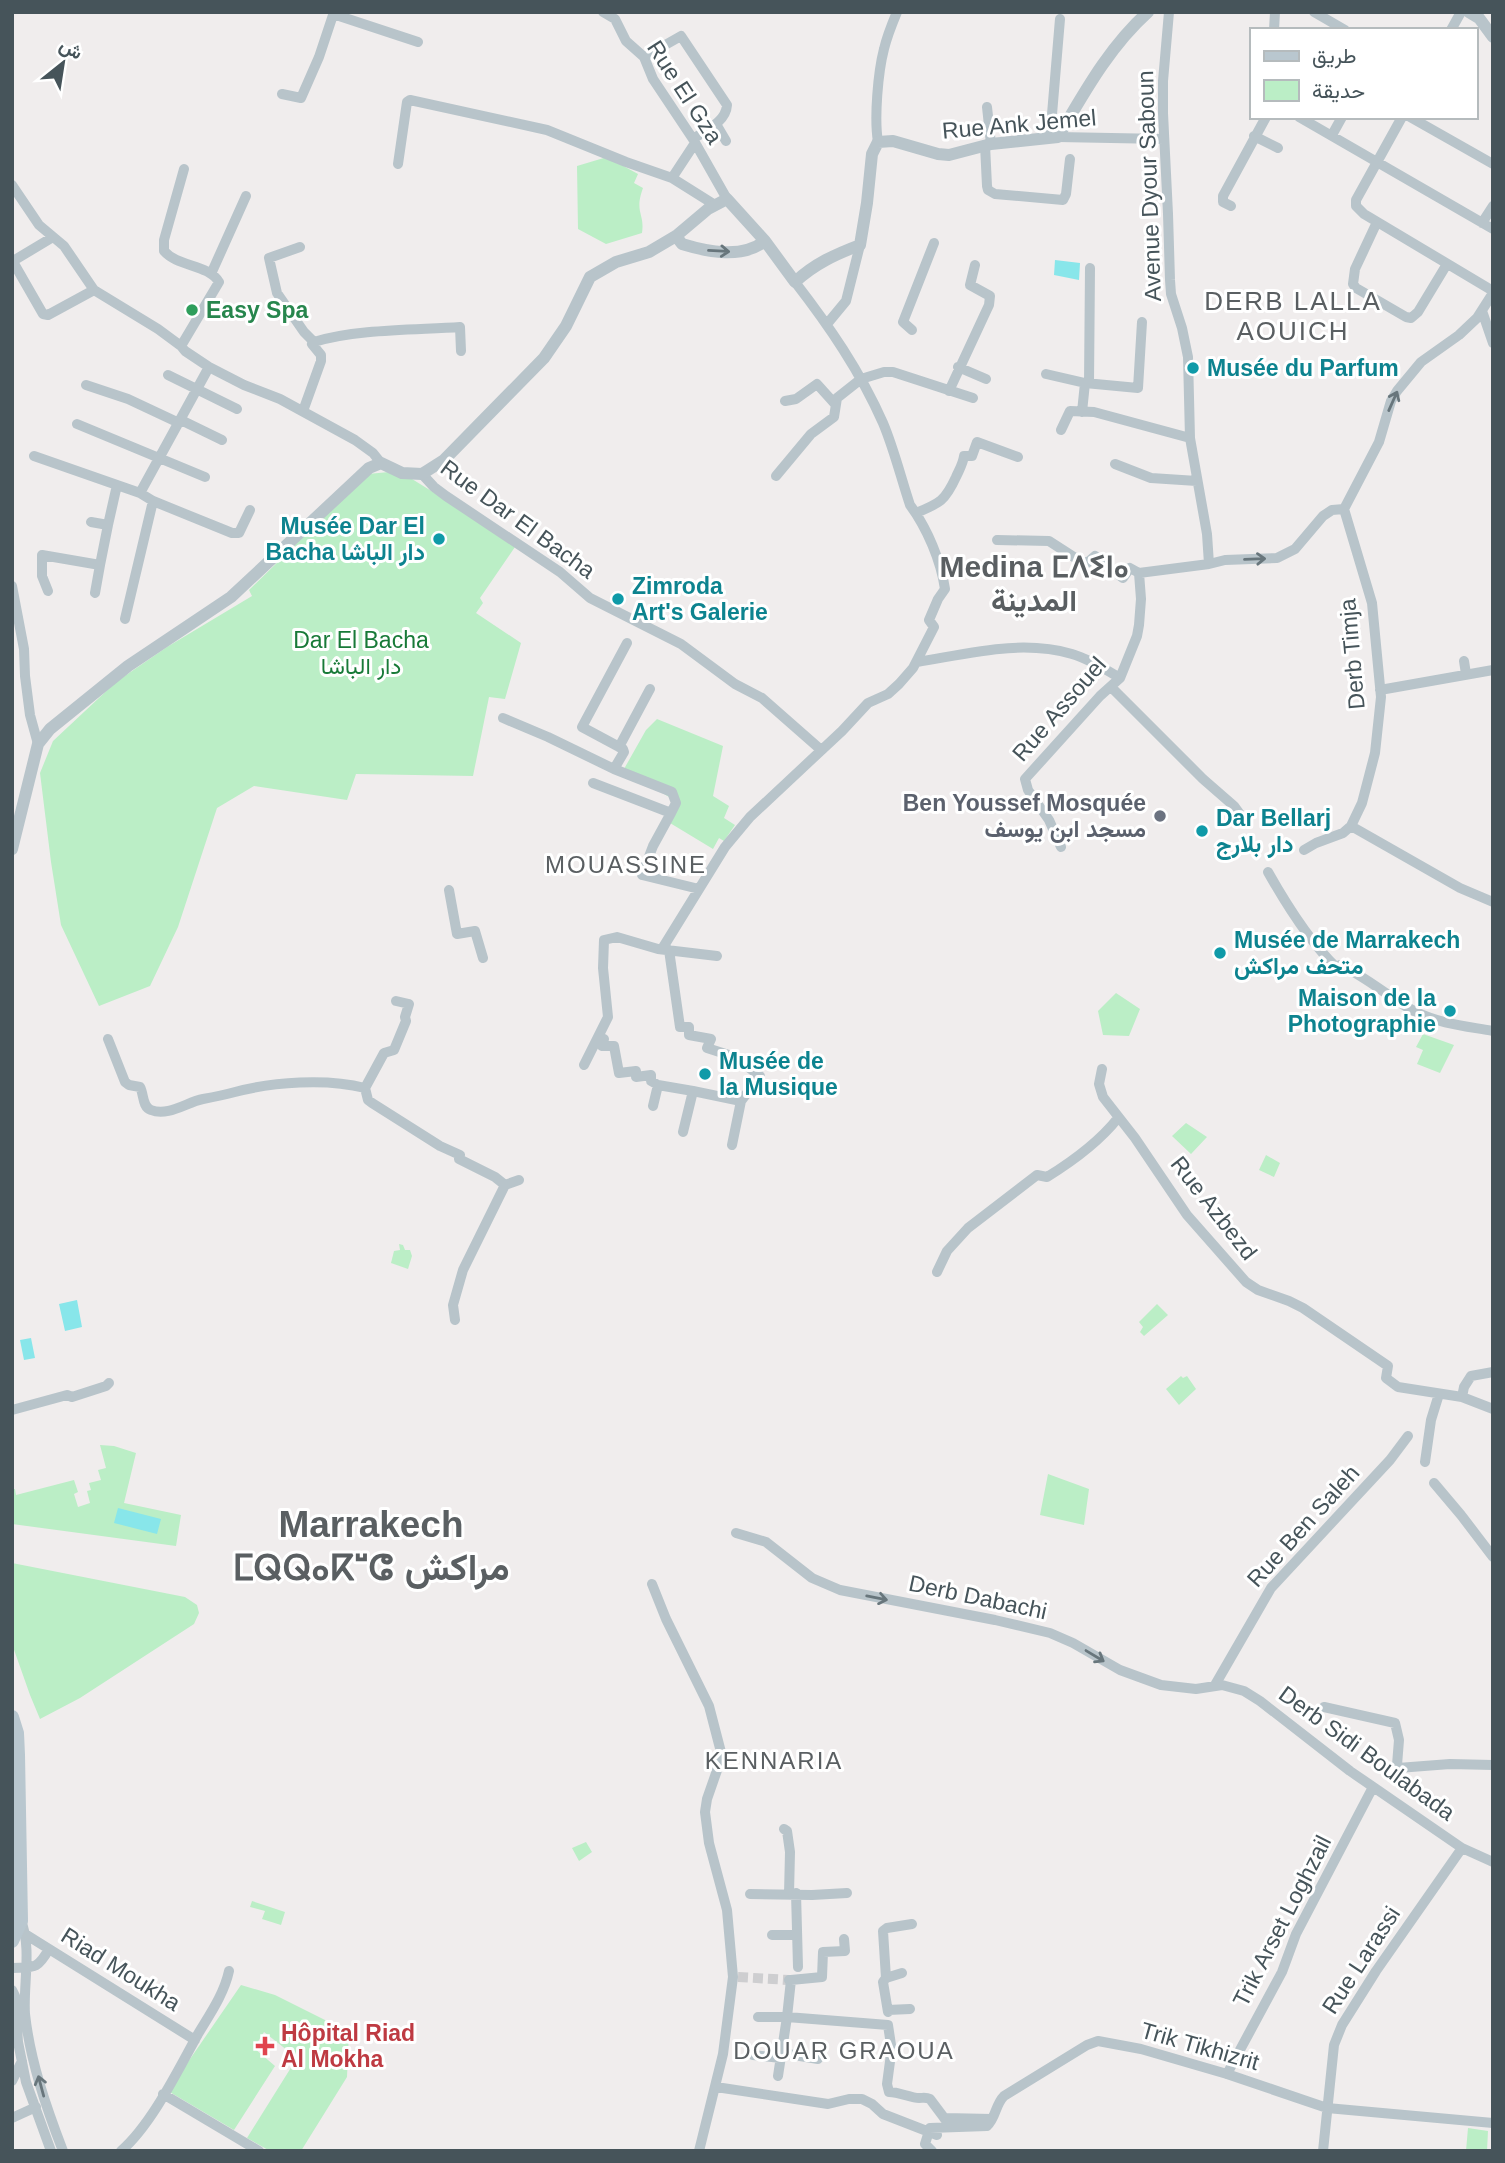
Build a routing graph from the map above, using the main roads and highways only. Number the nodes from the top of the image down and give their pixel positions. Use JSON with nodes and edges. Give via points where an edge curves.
{"nodes":[{"id":1,"x":12,"y":1717,"type":"edge"},
{"id":2,"x":15,"y":1760,"type":"edge"},
{"id":3,"x":16,"y":1862,"type":"edge"},
{"id":4,"x":19,"y":1932,"type":"edge"}],
"edges":[{"from":1,"to":2,"type":"main road","via":[[17,1733]]},
{"from":2,"to":3,"type":"main road"},
{"from":3,"to":4,"type":"main road"}]}
